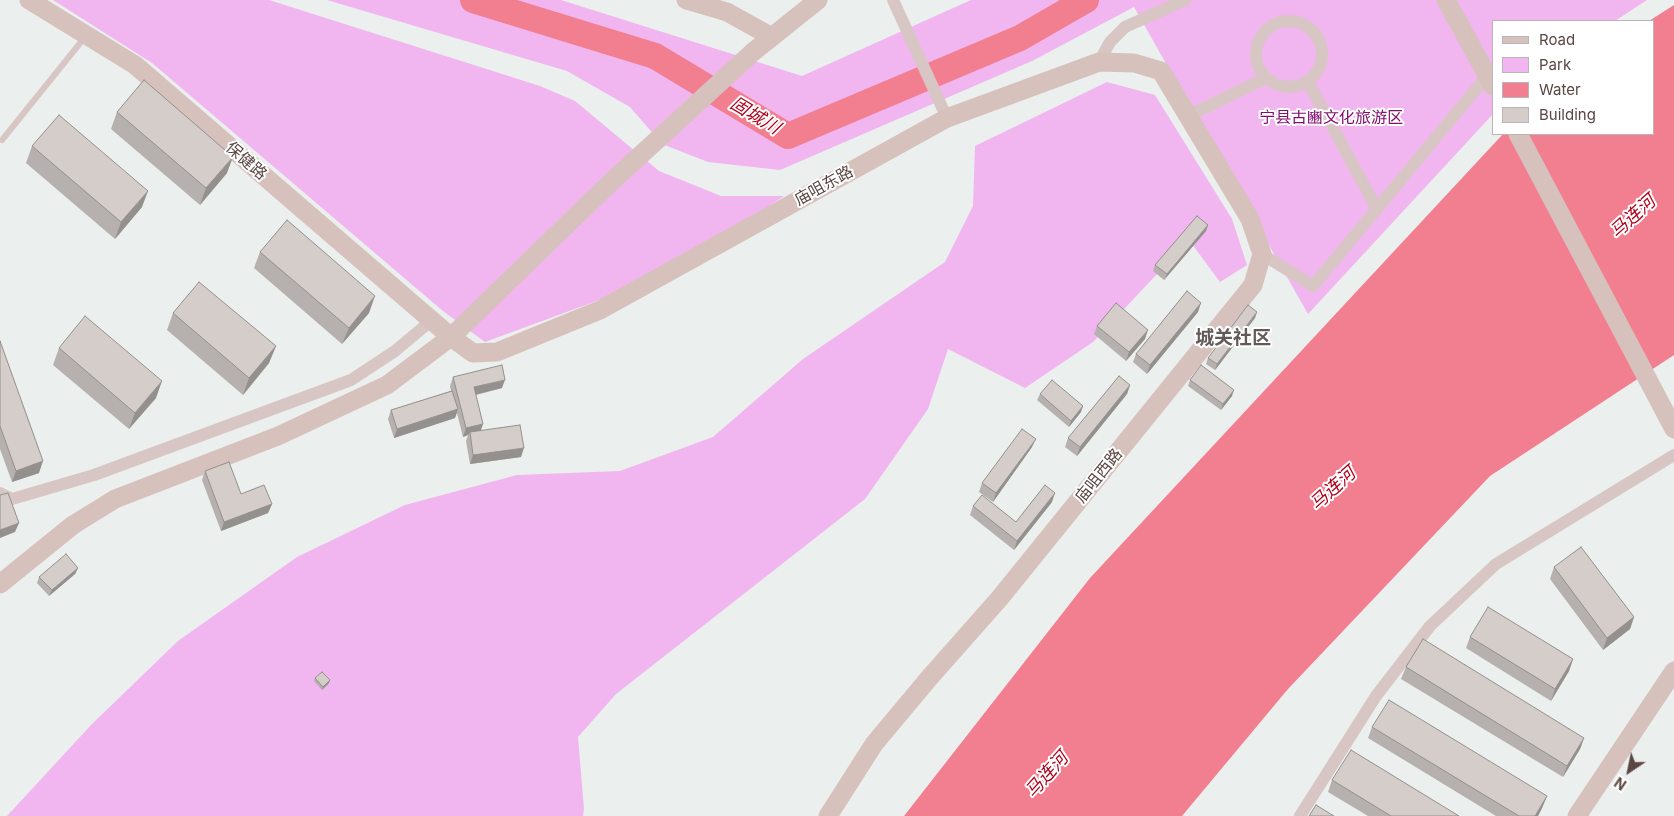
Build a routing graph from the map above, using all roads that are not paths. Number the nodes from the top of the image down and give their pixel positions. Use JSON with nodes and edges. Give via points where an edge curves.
{"nodes":[{"id":1,"x":29,"y":0,"type":"edge"},
{"id":2,"x":686,"y":0,"type":"edge"},
{"id":3,"x":818,"y":0,"type":"edge"},
{"id":4,"x":893,"y":0,"type":"edge"},
{"id":5,"x":1185,"y":0,"type":"edge"},
{"id":6,"x":1446,"y":0,"type":"edge"},
{"id":7,"x":87,"y":34,"type":"junction"},
{"id":8,"x":772,"y":37,"type":"junction"},
{"id":9,"x":1099,"y":62,"type":"junction"},
{"id":10,"x":1266,"y":78,"type":"junction"},
{"id":11,"x":1490,"y":81,"type":"edge"},
{"id":12,"x":1308,"y":82,"type":"junction"},
{"id":13,"x":1188,"y":116,"type":"junction"},
{"id":14,"x":948,"y":118,"type":"junction"},
{"id":15,"x":1519,"y":135,"type":"edge"},
{"id":16,"x":2,"y":140,"type":"dead end"},
{"id":17,"x":1376,"y":209,"type":"junction"},
{"id":18,"x":1262,"y":254,"type":"junction"},
{"id":19,"x":432,"y":320,"type":"junction"},
{"id":20,"x":451,"y":337,"type":"junction"},
{"id":21,"x":1674,"y":429,"type":"edge"},
{"id":22,"x":1674,"y":455,"type":"edge"},
{"id":23,"x":0,"y":493,"type":"edge"},
{"id":24,"x":0,"y":584,"type":"edge"},
{"id":25,"x":1674,"y":671,"type":"edge"},
{"id":26,"x":828,"y":816,"type":"edge"},
{"id":27,"x":1300,"y":816,"type":"edge"},
{"id":28,"x":1577,"y":816,"type":"edge"}],
"edges":[{"from":1,"to":7,"type":"street","name":"保健路"},
{"from":2,"to":8,"type":"street","via":[[727,12]]},
{"from":3,"to":8,"type":"street"},
{"from":4,"to":14,"type":"street"},
{"from":5,"to":9,"type":"street","via":[[1125,27],[1110,42]]},
{"from":6,"to":11,"type":"street"},
{"from":7,"to":16,"type":"lane"},
{"from":7,"to":19,"type":"street","name":"保健路","via":[[135,65]]},
{"from":8,"to":20,"type":"street","via":[[652,144]]},
{"from":9,"to":13,"type":"street","name":"庙咀东路","via":[[1134,63],[1162,71]]},
{"from":9,"to":14,"type":"street","name":"庙咀东路"},
{"from":10,"to":12,"type":"street","via":[[1285,87],[1297,87]]},
{"from":10,"to":12,"type":"street","via":[[1256,60],[1259,40],[1273,24],[1295,21],[1315,32],[1321,42],[1321,64]]},
{"from":10,"to":13,"type":"street"},
{"from":11,"to":17,"type":"street"},
{"from":12,"to":17,"type":"street"},
{"from":13,"to":18,"type":"street","via":[[1250,220]]},
{"from":14,"to":20,"type":"street","name":"庙咀东路","via":[[600,310],[497,352],[473,353]]},
{"from":15,"to":21,"type":"street"},
{"from":17,"to":18,"type":"street","via":[[1313,286]]},
{"from":18,"to":26,"type":"street","name":"庙咀西路","via":[[1253,285],[999,600],[874,744]]},
{"from":19,"to":20,"type":"street","name":"保健路"},
{"from":19,"to":23,"type":"street","via":[[395,351],[351,380],[94,475],[12,499]]},
{"from":20,"to":24,"type":"street","via":[[387,385],[278,436],[115,499],[73,525]]},
{"from":22,"to":27,"type":"street","via":[[1496,564],[1430,626],[1376,696]]},
{"from":25,"to":28,"type":"street"}]}
